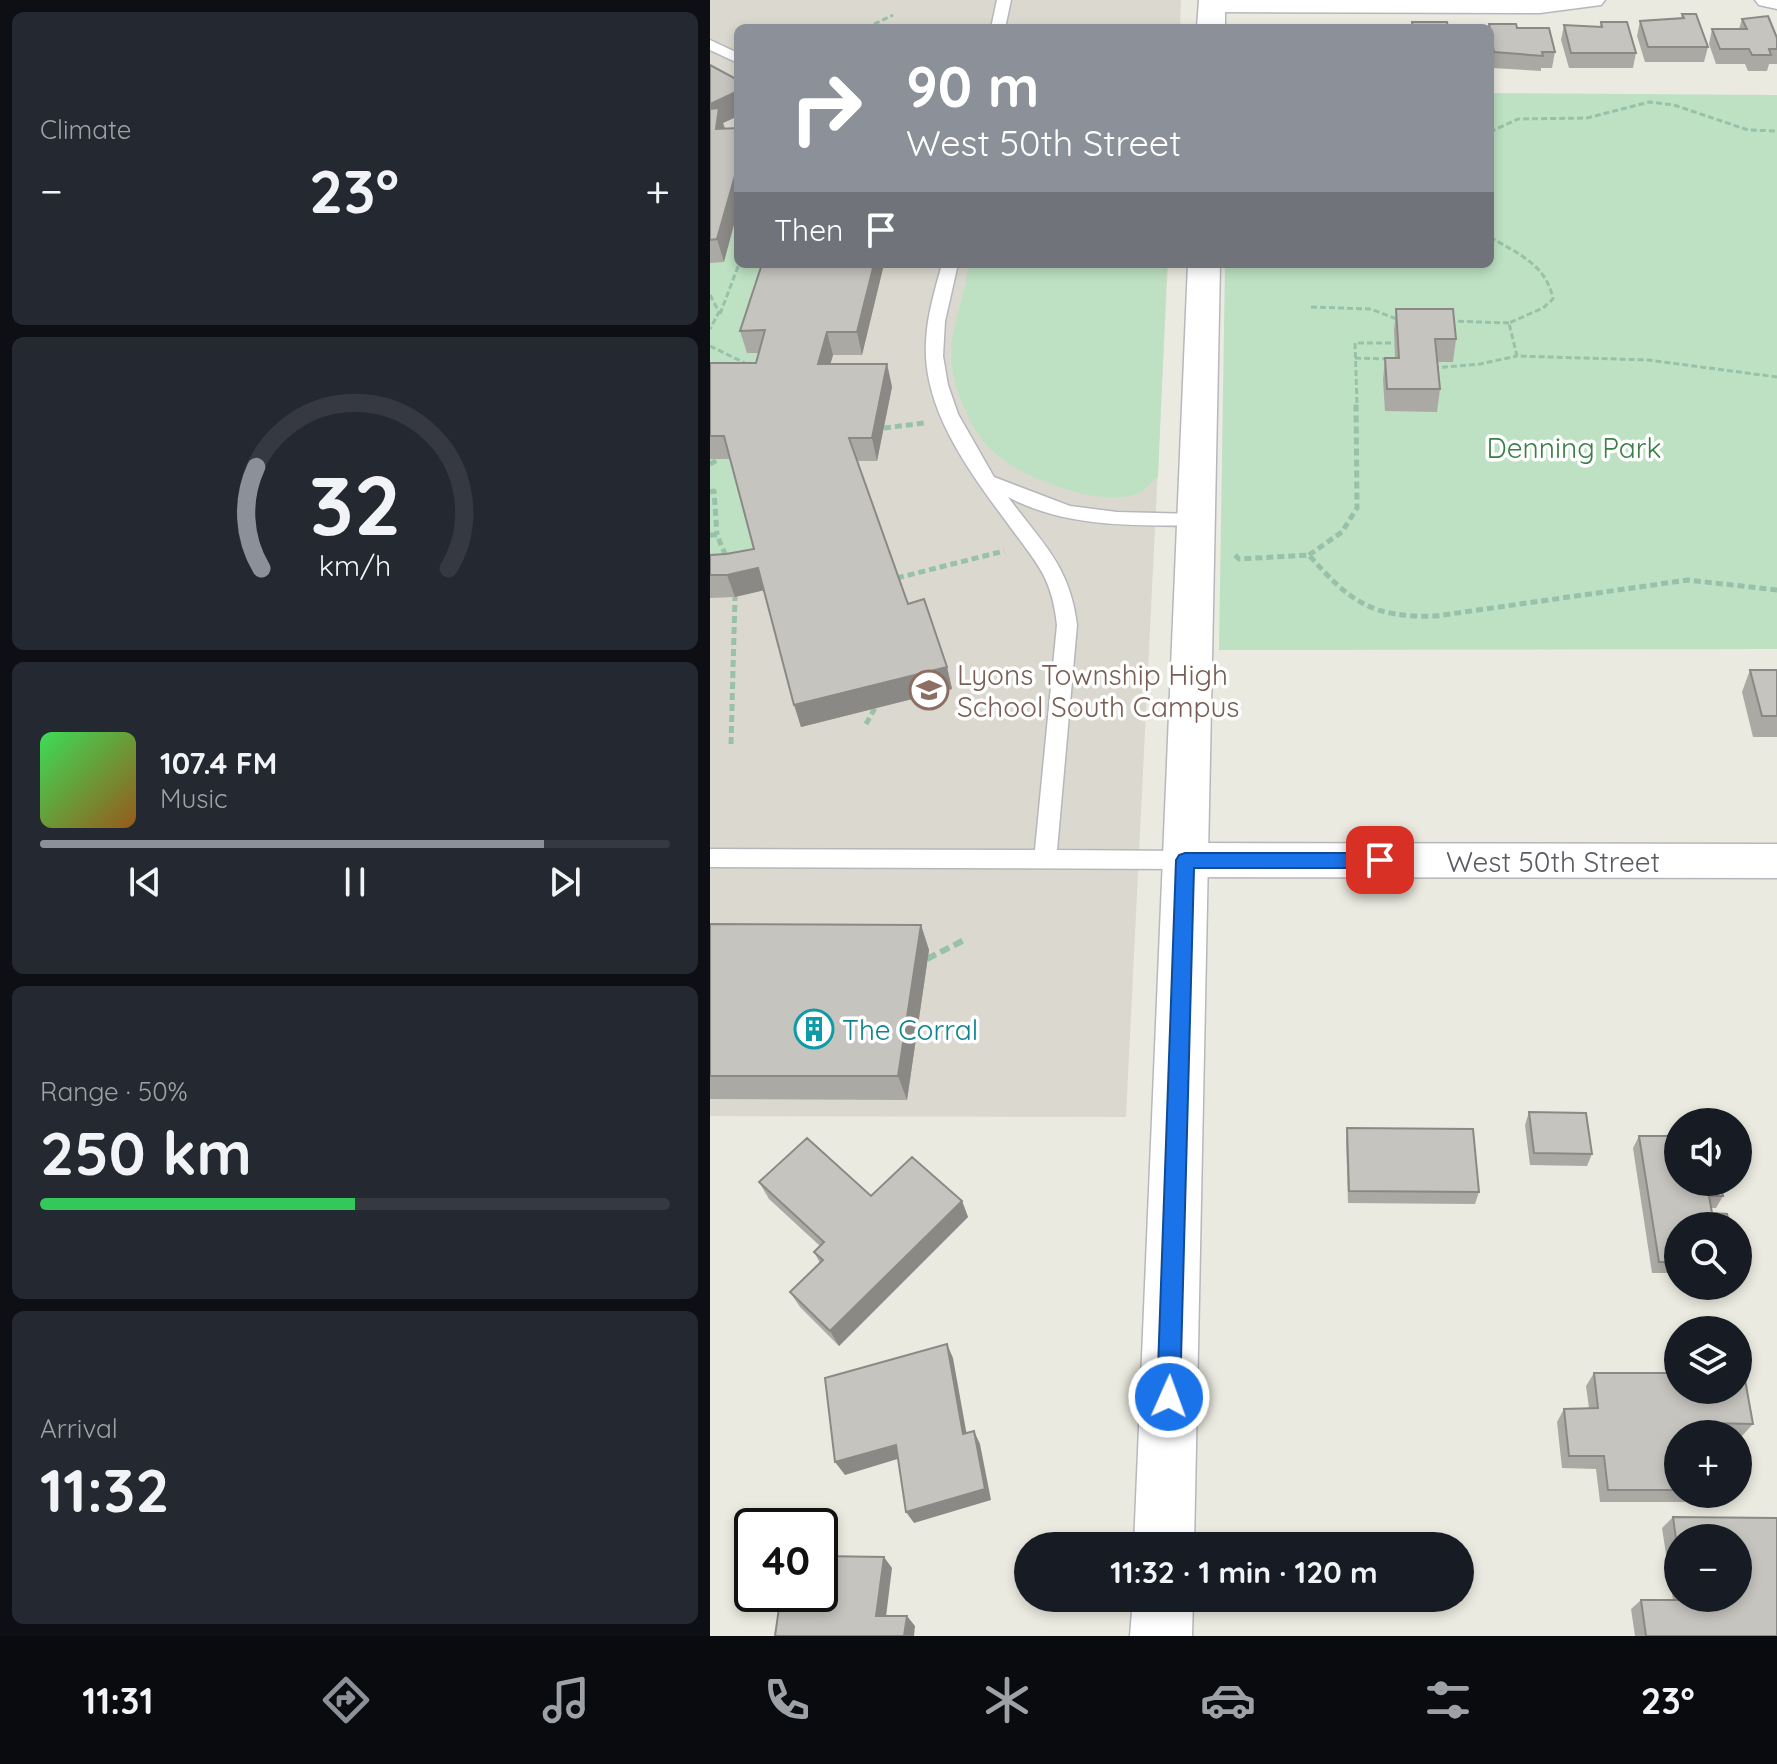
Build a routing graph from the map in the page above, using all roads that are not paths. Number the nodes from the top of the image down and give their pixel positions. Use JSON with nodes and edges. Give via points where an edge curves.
{"nodes":[{"id":1,"x":1004,"y":0,"type":"edge"},
{"id":2,"x":1592,"y":0,"type":"edge"},
{"id":3,"x":1768,"y":0,"type":"edge"},
{"id":4,"x":1777,"y":1,"type":"edge"},
{"id":5,"x":1211,"y":11,"type":"edge"},
{"id":6,"x":999,"y":24,"type":"edge"},
{"id":7,"x":714,"y":46,"type":"edge"},
{"id":8,"x":734,"y":57,"type":"edge"},
{"id":9,"x":949,"y":268,"type":"edge"},
{"id":10,"x":1204,"y":268,"type":"edge"},
{"id":11,"x":988,"y":478,"type":"junction"},
{"id":12,"x":1196,"y":520,"type":"junction"},
{"id":13,"x":710,"y":858,"type":"edge"},
{"id":14,"x":1045,"y":860,"type":"junction"},
{"id":15,"x":1185,"y":860,"type":"junction"},
{"id":16,"x":1777,"y":861,"type":"edge"},
{"id":17,"x":1164,"y":1532,"type":"edge"},
{"id":18,"x":1162,"y":1612,"type":"edge"},
{"id":19,"x":1161,"y":1636,"type":"edge"}],
"edges":[{"from":1,"to":6,"type":"lane"},
{"from":2,"to":5,"type":"street"},
{"from":3,"to":4,"type":"street"},
{"from":7,"to":8,"type":"lane"},
{"from":9,"to":11,"type":"lane","via":[[936,329],[937,380],[958,438]]},
{"from":10,"to":12,"type":"street"},
{"from":11,"to":12,"type":"lane","via":[[1059,512]]},
{"from":11,"to":14,"type":"lane","via":[[1056,575],[1064,597],[1067,625]]},
{"from":12,"to":15,"type":"street"},
{"from":13,"to":14,"type":"lane"},
{"from":14,"to":15,"type":"lane"},
{"from":15,"to":16,"type":"street","name":"West 50th Street"},
{"from":15,"to":17,"type":"street"},
{"from":18,"to":19,"type":"street"}]}
